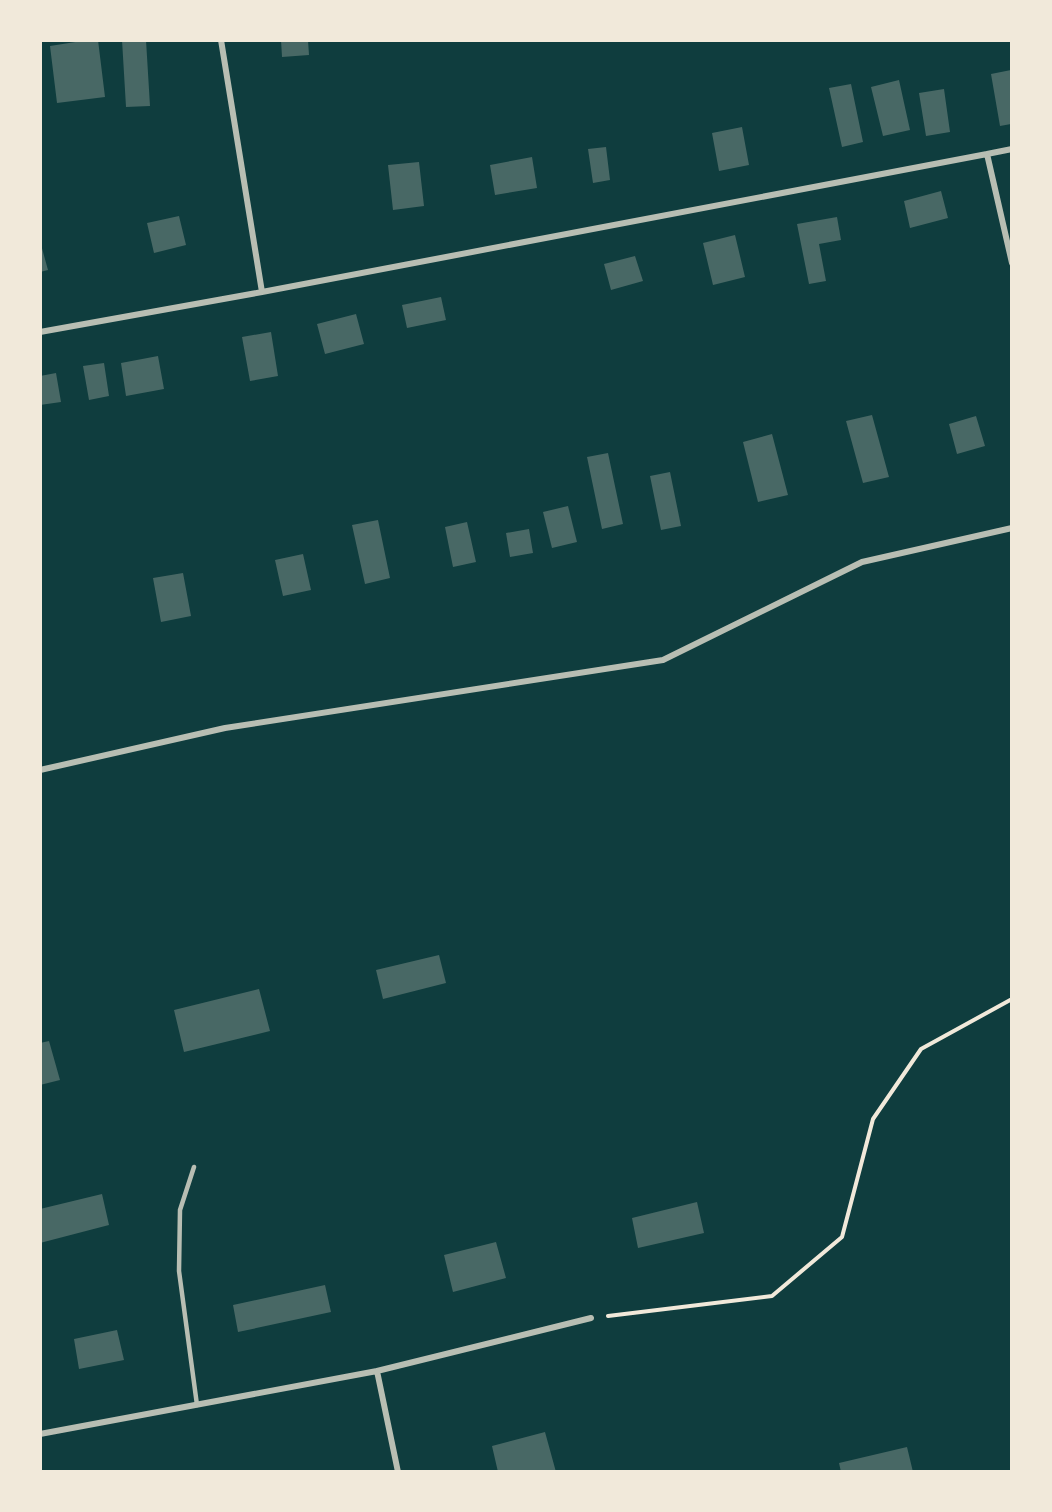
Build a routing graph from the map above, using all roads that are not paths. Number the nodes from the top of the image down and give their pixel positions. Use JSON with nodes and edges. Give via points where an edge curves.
{"nodes":[{"id":1,"x":220,"y":40,"type":"edge"},
{"id":2,"x":1011,"y":149,"type":"edge"},
{"id":3,"x":987,"y":154,"type":"junction"},
{"id":4,"x":1011,"y":263,"type":"edge"},
{"id":5,"x":262,"y":292,"type":"junction"},
{"id":6,"x":40,"y":332,"type":"edge"},
{"id":7,"x":1011,"y":528,"type":"edge"},
{"id":8,"x":40,"y":770,"type":"edge"},
{"id":9,"x":194,"y":1167,"type":"dead end"},
{"id":10,"x":591,"y":1318,"type":"road end"},
{"id":11,"x":377,"y":1371,"type":"junction"},
{"id":12,"x":197,"y":1405,"type":"junction"},
{"id":13,"x":40,"y":1434,"type":"edge"},
{"id":14,"x":399,"y":1472,"type":"edge"}],
"edges":[{"from":1,"to":5,"type":"street"},
{"from":2,"to":3,"type":"street"},
{"from":3,"to":4,"type":"street"},
{"from":3,"to":5,"type":"street"},
{"from":5,"to":6,"type":"street"},
{"from":7,"to":8,"type":"street","via":[[862,562],[663,660],[225,728]]},
{"from":9,"to":12,"type":"lane","via":[[180,1210],[179,1271]]},
{"from":10,"to":11,"type":"street"},
{"from":11,"to":12,"type":"street"},
{"from":11,"to":14,"type":"street"},
{"from":12,"to":13,"type":"street"}]}
